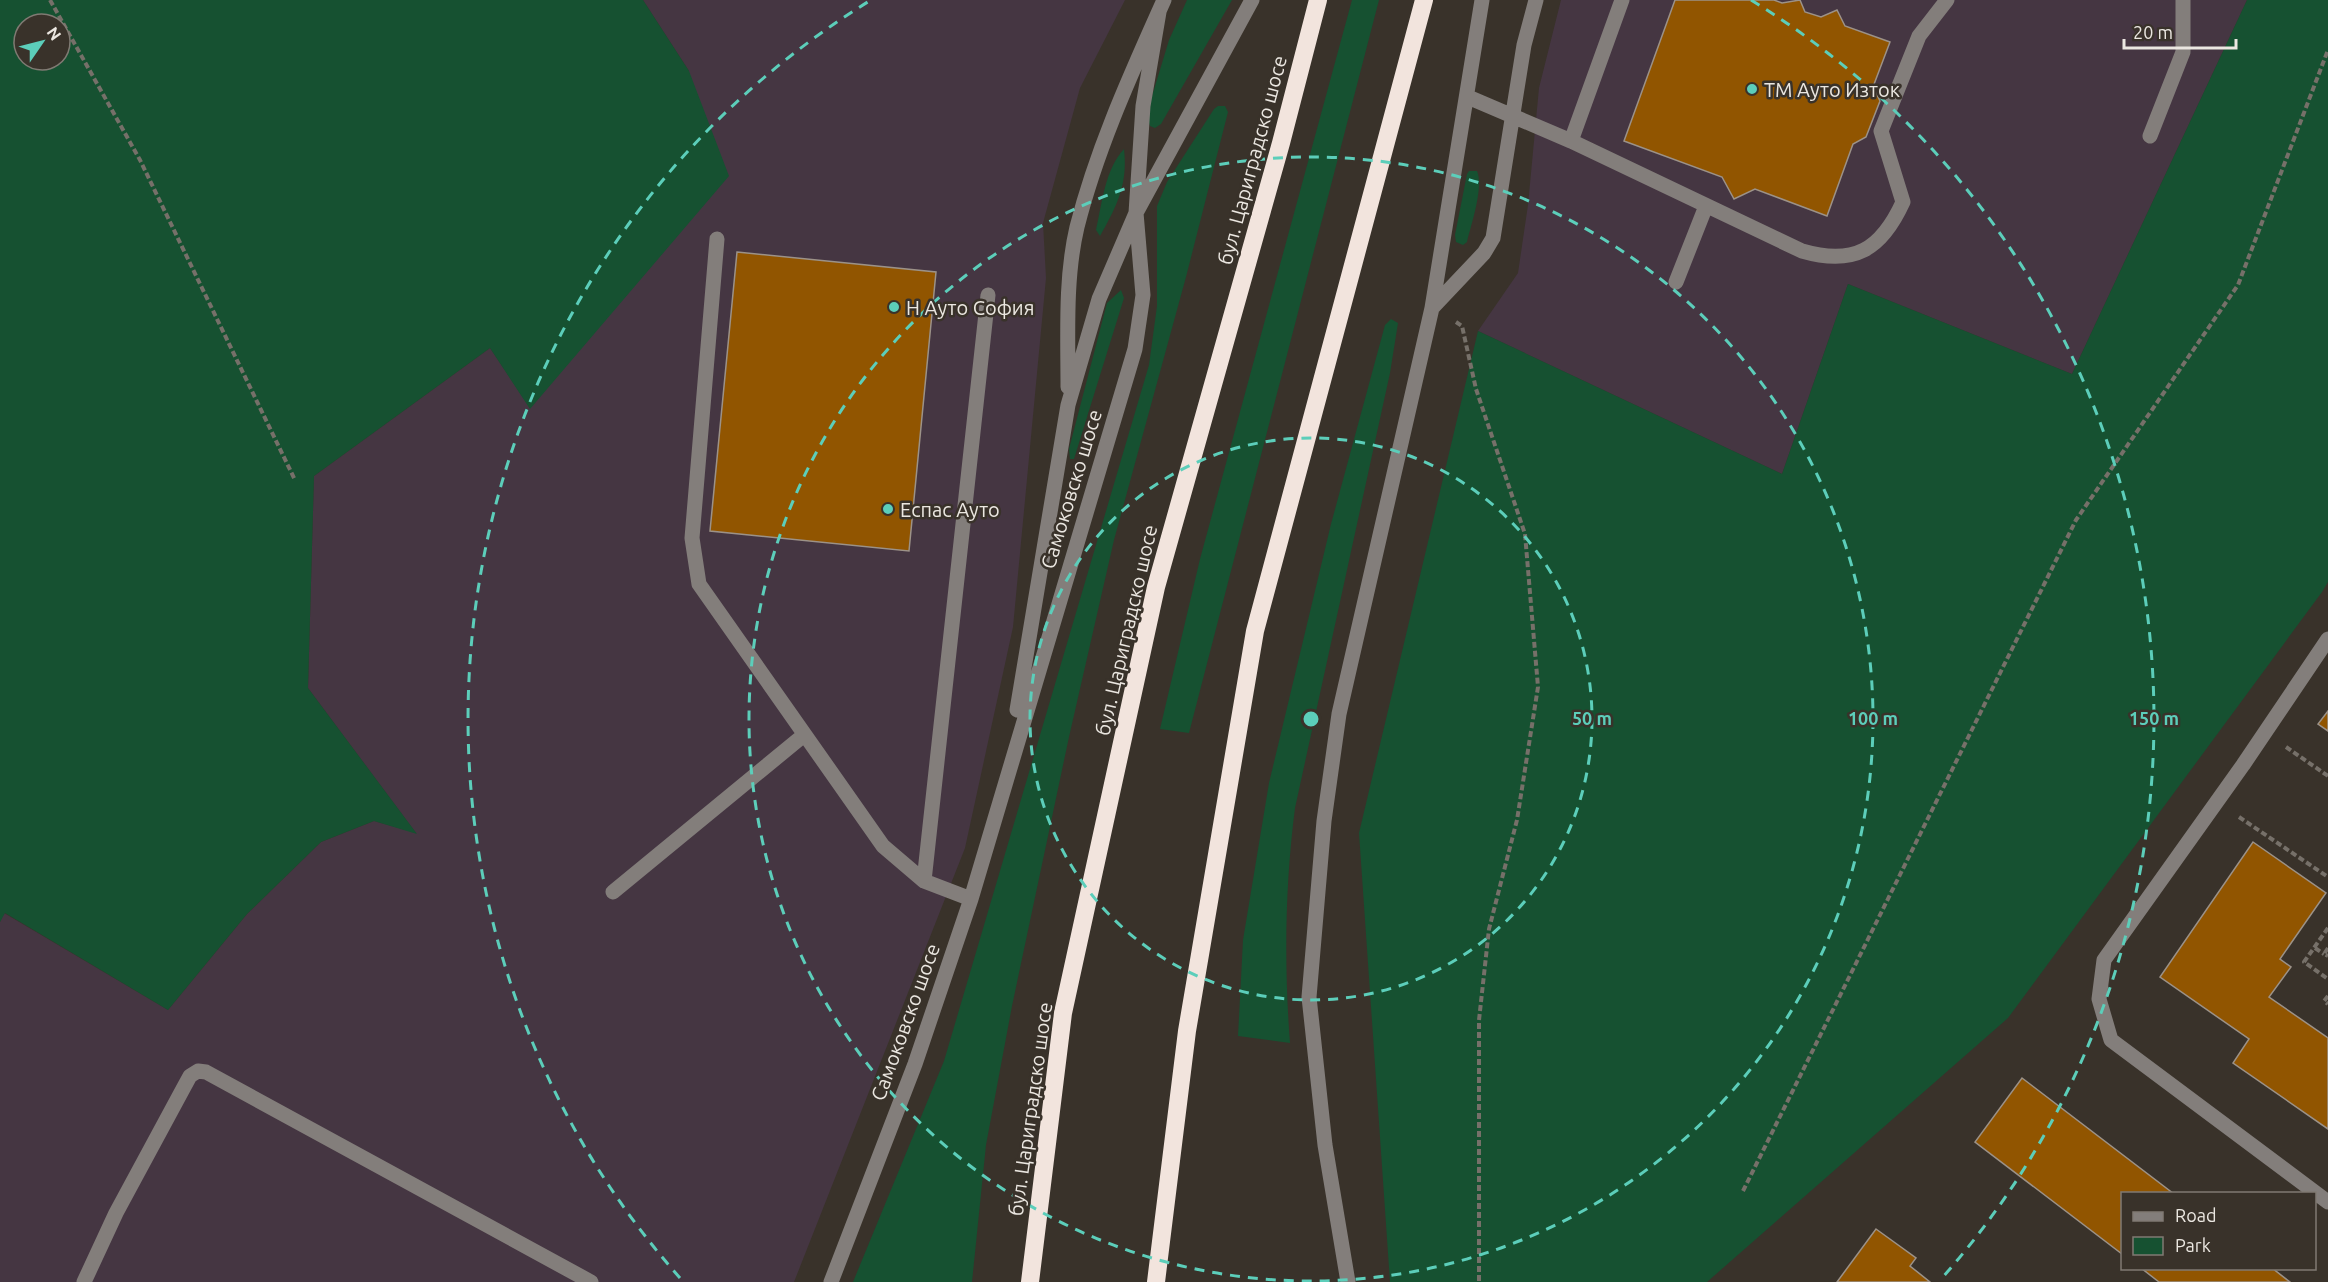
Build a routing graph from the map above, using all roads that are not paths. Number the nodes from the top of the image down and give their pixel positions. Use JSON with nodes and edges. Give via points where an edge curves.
{"nodes":[{"id":1,"x":1252,"y":0,"type":"edge"},
{"id":2,"x":1318,"y":0,"type":"edge"},
{"id":3,"x":1424,"y":0,"type":"edge"},
{"id":4,"x":1482,"y":0,"type":"edge"},
{"id":5,"x":1536,"y":0,"type":"edge"},
{"id":6,"x":1622,"y":0,"type":"edge"},
{"id":7,"x":1947,"y":0,"type":"edge"},
{"id":8,"x":2183,"y":0,"type":"edge"},
{"id":9,"x":1162,"y":6,"type":"edge"},
{"id":10,"x":1468,"y":97,"type":"junction"},
{"id":11,"x":1513,"y":116,"type":"junction"},
{"id":12,"x":2150,"y":136,"type":"dead end"},
{"id":13,"x":1571,"y":141,"type":"junction"},
{"id":14,"x":1706,"y":206,"type":"junction"},
{"id":15,"x":1136,"y":213,"type":"junction"},
{"id":16,"x":717,"y":239,"type":"dead end"},
{"id":17,"x":1676,"y":282,"type":"dead end"},
{"id":18,"x":988,"y":295,"type":"dead end"},
{"id":19,"x":1432,"y":308,"type":"junction"},
{"id":20,"x":1068,"y":405,"type":"junction"},
{"id":21,"x":2328,"y":639,"type":"edge"},
{"id":22,"x":804,"y":735,"type":"junction"},
{"id":23,"x":1007,"y":772,"type":"junction"},
{"id":24,"x":924,"y":881,"type":"junction"},
{"id":25,"x":613,"y":892,"type":"dead end"},
{"id":26,"x":971,"y":899,"type":"junction"},
{"id":27,"x":2315,"y":1192,"type":"edge"},
{"id":28,"x":84,"y":1282,"type":"edge"},
{"id":29,"x":591,"y":1282,"type":"edge"},
{"id":30,"x":831,"y":1282,"type":"edge"},
{"id":31,"x":1030,"y":1282,"type":"edge"},
{"id":32,"x":1156,"y":1282,"type":"edge"},
{"id":33,"x":1348,"y":1282,"type":"edge"}],
"edges":[{"from":1,"to":15,"type":"street","name":"Самоковско шосе"},
{"from":2,"to":31,"type":"highway","name":"бул. Цариградско шосе","via":[[1156,587],[1064,1013]]},
{"from":3,"to":32,"type":"highway","via":[[1255,631],[1187,1031]]},
{"from":4,"to":10,"type":"street"},
{"from":5,"to":11,"type":"street","via":[[1524,45]]},
{"from":6,"to":13,"type":"street"},
{"from":7,"to":14,"type":"street","via":[[1919,36],[1881,131],[1903,202],[1884,237],[1850,255],[1826,258],[1802,251]]},
{"from":8,"to":12,"type":"street","via":[[2183,52]]},
{"from":9,"to":15,"type":"street","via":[[1143,106]]},
{"from":9,"to":20,"type":"street","via":[[1114,114],[1077,228],[1068,308]]},
{"from":10,"to":11,"type":"street"},
{"from":10,"to":19,"type":"street"},
{"from":11,"to":13,"type":"street"},
{"from":11,"to":19,"type":"street","via":[[1493,238],[1484,253]]},
{"from":13,"to":14,"type":"street"},
{"from":14,"to":17,"type":"street"},
{"from":15,"to":20,"type":"street","name":"Самоковско шосе","via":[[1099,299]]},
{"from":15,"to":23,"type":"street","name":"Самоковско шосе","via":[[1143,295],[1135,349]]},
{"from":16,"to":22,"type":"street","via":[[692,538],[699,584]]},
{"from":18,"to":24,"type":"street"},
{"from":19,"to":33,"type":"street","via":[[1339,714],[1323,833],[1309,997],[1325,1145]]},
{"from":20,"to":23,"type":"street","name":"Самоковско шосе"},
{"from":21,"to":27,"type":"street","via":[[2103,960],[2099,999],[2111,1040]]},
{"from":22,"to":24,"type":"street","via":[[883,846]]},
{"from":22,"to":25,"type":"street"},
{"from":23,"to":26,"type":"street","name":"Самоковско шосе"},
{"from":24,"to":26,"type":"street"},
{"from":26,"to":30,"type":"street","name":"Самоковско шосе","via":[[915,1064]]},
{"from":28,"to":29,"type":"street","via":[[178,1098],[190,1076],[198,1071]]}]}
